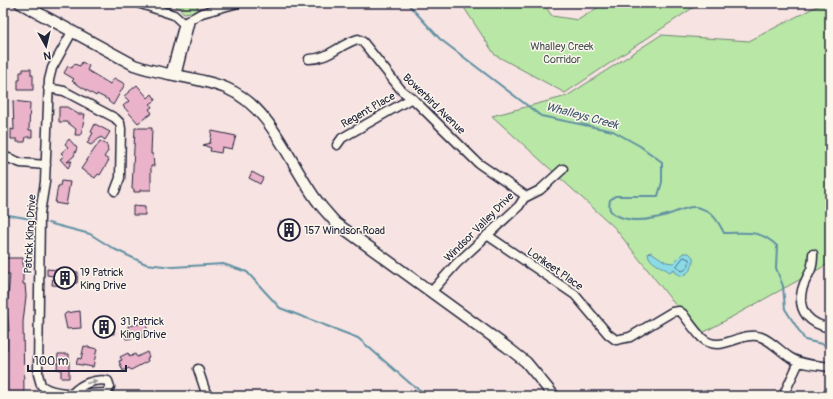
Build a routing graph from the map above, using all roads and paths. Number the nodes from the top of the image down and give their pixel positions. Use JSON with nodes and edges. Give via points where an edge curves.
{"nodes":[{"id":1,"x":20,"y":3,"type":"edge"},
{"id":2,"x":138,"y":3,"type":"edge"},
{"id":3,"x":238,"y":3,"type":"edge"},
{"id":4,"x":187,"y":24,"type":"junction"},
{"id":5,"x":72,"y":32,"type":"junction"},
{"id":6,"x":309,"y":59,"type":"dead end"},
{"id":7,"x":173,"y":75,"type":"junction"},
{"id":8,"x":48,"y":88,"type":"junction"},
{"id":9,"x":412,"y":98,"type":"junction"},
{"id":10,"x":338,"y":144,"type":"dead end"},
{"id":11,"x":3,"y":156,"type":"edge"},
{"id":12,"x":46,"y":165,"type":"junction"},
{"id":13,"x":563,"y":170,"type":"dead end"},
{"id":14,"x":115,"y":191,"type":"dead end"},
{"id":15,"x":526,"y":196,"type":"junction"},
{"id":16,"x":487,"y":235,"type":"junction"},
{"id":17,"x":814,"y":254,"type":"dead end"},
{"id":18,"x":432,"y":291,"type":"junction"},
{"id":19,"x":830,"y":328,"type":"edge"},
{"id":20,"x":799,"y":362,"type":"junction"},
{"id":21,"x":830,"y":367,"type":"edge"},
{"id":22,"x":198,"y":369,"type":"dead end"},
{"id":23,"x":73,"y":393,"type":"dead end"},
{"id":24,"x":207,"y":396,"type":"edge"},
{"id":25,"x":554,"y":396,"type":"edge"},
{"id":26,"x":784,"y":396,"type":"edge"}],
"edges":[{"from":1,"to":5,"type":"street"},
{"from":2,"to":4,"type":"street","via":[[174,15]]},
{"from":3,"to":4,"type":"street","via":[[202,13]]},
{"from":4,"to":7,"type":"street"},
{"from":5,"to":7,"type":"street","via":[[134,65]]},
{"from":5,"to":8,"type":"street","name":"Patrick King Drive","via":[[52,68]]},
{"from":6,"to":9,"type":"street","name":"Bowerbird Avenue","via":[[320,59],[358,39],[368,46],[402,91]]},
{"from":7,"to":18,"type":"street","via":[[220,86],[233,91],[252,105],[271,127],[317,202],[336,223]]},
{"from":8,"to":12,"type":"street","name":"Patrick King Drive"},
{"from":8,"to":14,"type":"street","via":[[64,91],[120,123],[120,175]]},
{"from":9,"to":10,"type":"street","name":"Regent Place","via":[[342,138]]},
{"from":9,"to":15,"type":"street","name":"Bowerbird Avenue","via":[[478,163]]},
{"from":11,"to":12,"type":"street","via":[[21,163]]},
{"from":12,"to":23,"type":"street","name":"Patrick King Drive","via":[[40,213],[38,374],[41,385],[49,391]]},
{"from":13,"to":15,"type":"street","name":"Windsor Valley Drive","via":[[540,190]]},
{"from":15,"to":16,"type":"street","name":"Windsor Valley Drive","via":[[519,206]]},
{"from":16,"to":18,"type":"street","name":"Windsor Valley Drive"},
{"from":16,"to":20,"type":"street","name":"Lorikeet Place","via":[[575,295],[616,340],[630,337],[672,312],[679,311],[703,339],[712,344],[755,335]]},
{"from":17,"to":19,"type":"street","via":[[813,269],[802,290],[802,305],[805,313],[815,324]]},
{"from":18,"to":25,"type":"street","via":[[526,362]]},
{"from":20,"to":21,"type":"street","name":"Lorikeet Place"},
{"from":20,"to":26,"type":"street"},
{"from":22,"to":24,"type":"street"}]}
